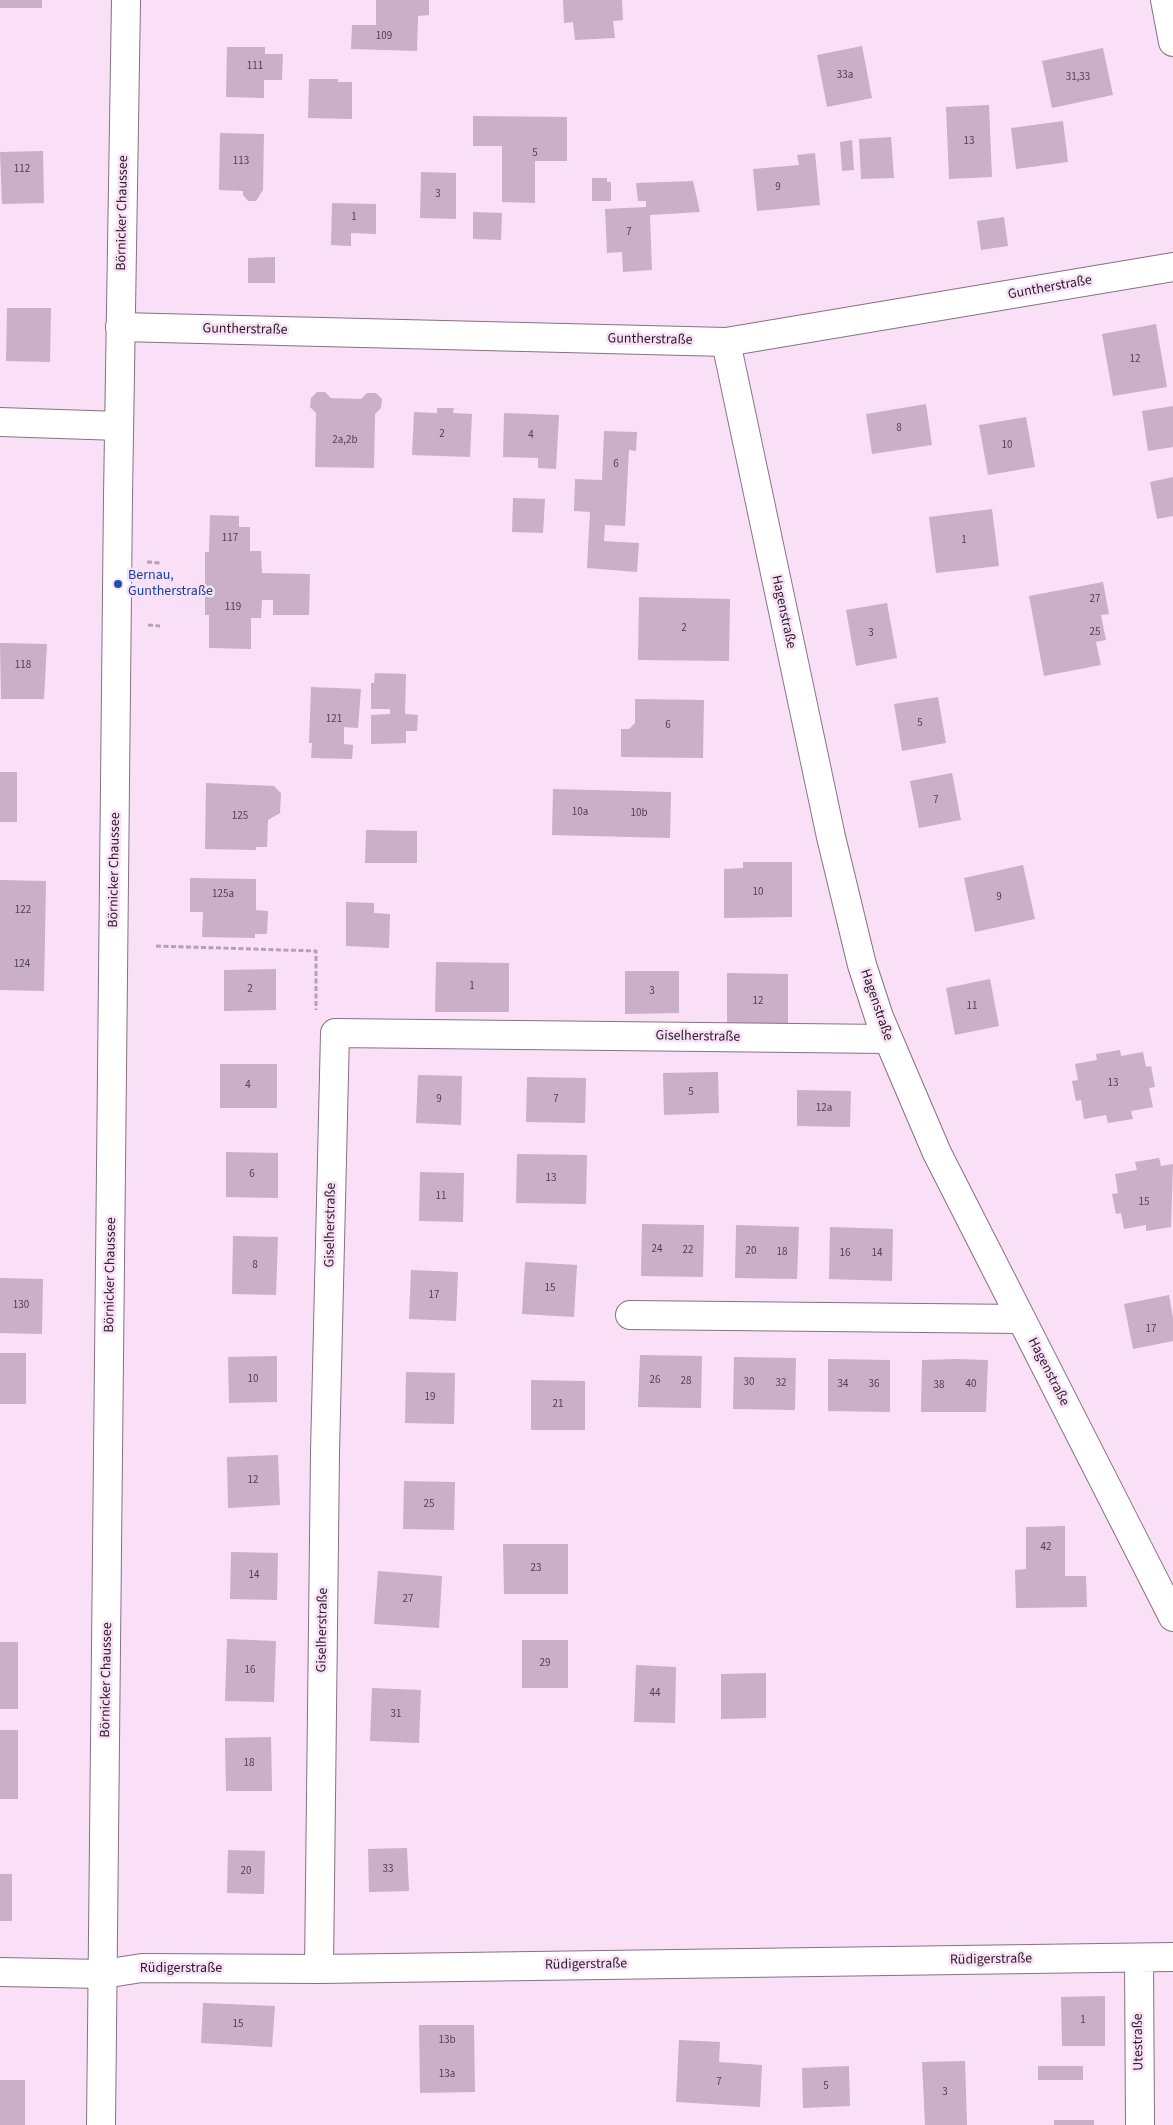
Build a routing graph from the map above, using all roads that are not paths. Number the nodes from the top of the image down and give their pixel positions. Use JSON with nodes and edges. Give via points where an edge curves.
{"nodes":[{"id":1,"x":126,"y":0,"type":"edge"},
{"id":2,"x":1165,"y":0,"type":"edge"},
{"id":3,"x":1173,"y":42,"type":"edge"},
{"id":4,"x":1173,"y":267,"type":"edge"},
{"id":5,"x":120,"y":327,"type":"junction"},
{"id":6,"x":726,"y":342,"type":"junction"},
{"id":7,"x":0,"y":422,"type":"edge"},
{"id":8,"x":119,"y":426,"type":"junction"},
{"id":9,"x":887,"y":1039,"type":"junction"},
{"id":10,"x":630,"y":1315,"type":"dead end"},
{"id":11,"x":1021,"y":1319,"type":"junction"},
{"id":12,"x":1173,"y":1617,"type":"edge"},
{"id":13,"x":1139,"y":1958,"type":"junction"},
{"id":14,"x":1173,"y":1958,"type":"edge"},
{"id":15,"x":319,"y":1969,"type":"junction"},
{"id":16,"x":0,"y":1972,"type":"edge"},
{"id":17,"x":103,"y":1974,"type":"junction"},
{"id":18,"x":101,"y":2125,"type":"edge"},
{"id":19,"x":1140,"y":2125,"type":"edge"}],
"edges":[{"from":1,"to":5,"type":"street","name":"Börnicker Chaussee"},
{"from":2,"to":3,"type":"street"},
{"from":4,"to":6,"type":"street","name":"Guntherstraße"},
{"from":5,"to":6,"type":"street","name":"Guntherstraße"},
{"from":5,"to":8,"type":"street","name":"Börnicker Chaussee"},
{"from":6,"to":9,"type":"street","name":"Hagenstraße","via":[[834,846],[862,966]]},
{"from":7,"to":8,"type":"street"},
{"from":8,"to":17,"type":"street","name":"Börnicker Chaussee"},
{"from":9,"to":11,"type":"street","name":"Hagenstraße","via":[[937,1153]]},
{"from":9,"to":15,"type":"street","name":"Giselherstraße","via":[[335,1033],[325,1453]]},
{"from":10,"to":11,"type":"street"},
{"from":11,"to":12,"type":"street","name":"Hagenstraße"},
{"from":13,"to":14,"type":"street","name":"Rüdigerstraße"},
{"from":13,"to":15,"type":"street","name":"Rüdigerstraße"},
{"from":13,"to":19,"type":"street","name":"Utestraße"},
{"from":15,"to":17,"type":"street","name":"Rüdigerstraße","via":[[142,1968]]},
{"from":16,"to":17,"type":"street","name":"Rüdigerstraße"},
{"from":17,"to":18,"type":"street","name":"Börnicker Chaussee"}]}
